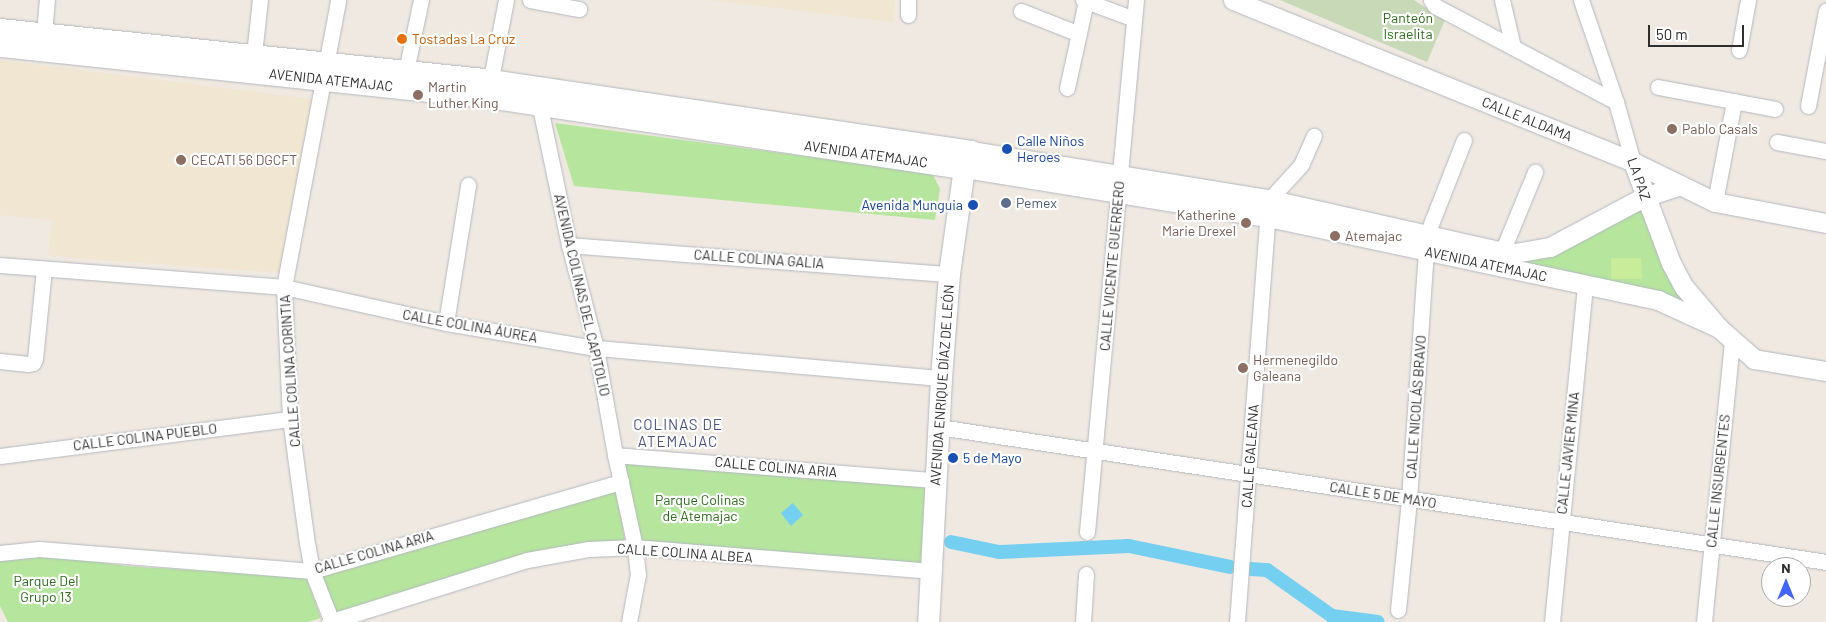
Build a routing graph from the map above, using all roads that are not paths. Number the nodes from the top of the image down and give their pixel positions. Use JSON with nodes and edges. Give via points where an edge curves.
{"nodes":[{"id":1,"x":47,"y":0,"type":"edge"},
{"id":2,"x":260,"y":0,"type":"edge"},
{"id":3,"x":338,"y":0,"type":"edge"},
{"id":4,"x":421,"y":0,"type":"edge"},
{"id":5,"x":506,"y":0,"type":"edge"},
{"id":6,"x":530,"y":0,"type":"edge"},
{"id":7,"x":1136,"y":0,"type":"edge"},
{"id":8,"x":1233,"y":0,"type":"edge"},
{"id":9,"x":1431,"y":0,"type":"edge"},
{"id":10,"x":1502,"y":0,"type":"edge"},
{"id":11,"x":1581,"y":0,"type":"edge"},
{"id":12,"x":1748,"y":0,"type":"edge"},
{"id":13,"x":1084,"y":1,"type":"edge"},
{"id":14,"x":579,"y":8,"type":"dead end"},
{"id":15,"x":1021,"y":11,"type":"dead end"},
{"id":16,"x":1826,"y":11,"type":"edge"},
{"id":17,"x":1134,"y":19,"type":"junction"},
{"id":18,"x":0,"y":29,"type":"edge"},
{"id":19,"x":44,"y":33,"type":"junction"},
{"id":20,"x":1079,"y":34,"type":"junction"},
{"id":21,"x":0,"y":46,"type":"edge"},
{"id":22,"x":1513,"y":47,"type":"junction"},
{"id":23,"x":1739,"y":50,"type":"dead end"},
{"id":24,"x":254,"y":54,"type":"junction"},
{"id":25,"x":324,"y":71,"type":"junction"},
{"id":26,"x":406,"y":71,"type":"junction"},
{"id":27,"x":1658,"y":87,"type":"dead end"},
{"id":28,"x":1067,"y":88,"type":"dead end"},
{"id":29,"x":489,"y":89,"type":"junction"},
{"id":30,"x":538,"y":96,"type":"junction"},
{"id":31,"x":1616,"y":102,"type":"junction"},
{"id":32,"x":1734,"y":102,"type":"junction"},
{"id":33,"x":1808,"y":106,"type":"dead end"},
{"id":34,"x":1775,"y":109,"type":"dead end"},
{"id":35,"x":1314,"y":136,"type":"dead end"},
{"id":36,"x":1464,"y":140,"type":"dead end"},
{"id":37,"x":1777,"y":142,"type":"dead end"},
{"id":38,"x":1826,"y":151,"type":"edge"},
{"id":39,"x":968,"y":160,"type":"junction"},
{"id":40,"x":1633,"y":162,"type":"junction"},
{"id":41,"x":1535,"y":172,"type":"dead end"},
{"id":42,"x":1120,"y":184,"type":"junction"},
{"id":43,"x":468,"y":185,"type":"dead end"},
{"id":44,"x":1680,"y":185,"type":"junction"},
{"id":45,"x":1644,"y":197,"type":"junction"},
{"id":46,"x":1715,"y":202,"type":"junction"},
{"id":47,"x":1269,"y":208,"type":"junction"},
{"id":48,"x":1826,"y":223,"type":"edge"},
{"id":49,"x":1427,"y":242,"type":"junction"},
{"id":50,"x":569,"y":245,"type":"junction"},
{"id":51,"x":1502,"y":252,"type":"junction"},
{"id":52,"x":0,"y":265,"type":"edge"},
{"id":53,"x":44,"y":269,"type":"junction"},
{"id":54,"x":949,"y":274,"type":"junction"},
{"id":55,"x":1585,"y":285,"type":"junction"},
{"id":56,"x":284,"y":287,"type":"junction"},
{"id":57,"x":446,"y":323,"type":"junction"},
{"id":58,"x":1726,"y":333,"type":"junction"},
{"id":59,"x":596,"y":348,"type":"junction"},
{"id":60,"x":0,"y":361,"type":"edge"},
{"id":61,"x":1826,"y":371,"type":"edge"},
{"id":62,"x":941,"y":378,"type":"junction"},
{"id":63,"x":290,"y":419,"type":"junction"},
{"id":64,"x":939,"y":427,"type":"junction"},
{"id":65,"x":1094,"y":451,"type":"junction"},
{"id":66,"x":615,"y":455,"type":"junction"},
{"id":67,"x":0,"y":456,"type":"edge"},
{"id":68,"x":1248,"y":474,"type":"junction"},
{"id":69,"x":936,"y":480,"type":"junction"},
{"id":70,"x":621,"y":482,"type":"junction"},
{"id":71,"x":1409,"y":498,"type":"junction"},
{"id":72,"x":1562,"y":522,"type":"junction"},
{"id":73,"x":1086,"y":532,"type":"dead end"},
{"id":74,"x":1712,"y":545,"type":"junction"},
{"id":75,"x":635,"y":547,"type":"junction"},
{"id":76,"x":0,"y":553,"type":"edge"},
{"id":77,"x":1826,"y":562,"type":"edge"},
{"id":78,"x":312,"y":571,"type":"junction"},
{"id":79,"x":930,"y":571,"type":"junction"},
{"id":80,"x":1086,"y":574,"type":"dead end"},
{"id":81,"x":1398,"y":610,"type":"dead end"},
{"id":82,"x":331,"y":622,"type":"edge"},
{"id":83,"x":629,"y":622,"type":"edge"},
{"id":84,"x":928,"y":622,"type":"edge"},
{"id":85,"x":1083,"y":622,"type":"edge"},
{"id":86,"x":1236,"y":622,"type":"edge"},
{"id":87,"x":1552,"y":622,"type":"edge"},
{"id":88,"x":1704,"y":622,"type":"edge"}],
"edges":[{"from":1,"to":19,"type":"street"},
{"from":2,"to":24,"type":"street"},
{"from":3,"to":25,"type":"street","name":"CALLE COLINA CORINTIA"},
{"from":4,"to":26,"type":"street"},
{"from":5,"to":29,"type":"street"},
{"from":6,"to":14,"type":"street"},
{"from":7,"to":17,"type":"street","name":"CALLE VICENTE GUERRERO"},
{"from":8,"to":40,"type":"street","name":"CALLE ALDAMA"},
{"from":9,"to":22,"type":"street","via":[[1435,6]]},
{"from":10,"to":22,"type":"street"},
{"from":11,"to":31,"type":"street","name":"LA PAZ"},
{"from":12,"to":23,"type":"street"},
{"from":13,"to":17,"type":"street"},
{"from":13,"to":20,"type":"street"},
{"from":15,"to":20,"type":"street"},
{"from":16,"to":33,"type":"street"},
{"from":17,"to":42,"type":"street","name":"CALLE VICENTE GUERRERO"},
{"from":18,"to":19,"type":"main road","name":"AVENIDA ATEMAJAC"},
{"from":19,"to":24,"type":"main road","name":"AVENIDA ATEMAJAC"},
{"from":20,"to":28,"type":"street"},
{"from":21,"to":25,"type":"main road","name":"AVENIDA ATEMAJAC"},
{"from":22,"to":31,"type":"street"},
{"from":24,"to":25,"type":"main road","name":"AVENIDA ATEMAJAC"},
{"from":25,"to":26,"type":"main road","name":"AVENIDA ATEMAJAC"},
{"from":25,"to":29,"type":"main road","name":"AVENIDA ATEMAJAC"},
{"from":25,"to":56,"type":"street","name":"CALLE COLINA CORINTIA"},
{"from":26,"to":29,"type":"main road","name":"AVENIDA ATEMAJAC"},
{"from":27,"to":32,"type":"street"},
{"from":29,"to":30,"type":"main road","name":"AVENIDA ATEMAJAC"},
{"from":30,"to":39,"type":"main road","name":"AVENIDA ATEMAJAC"},
{"from":30,"to":50,"type":"street","name":"AVENIDA COLINAS DEL CAPITOLIO"},
{"from":31,"to":40,"type":"street","name":"LA PAZ"},
{"from":32,"to":34,"type":"street"},
{"from":32,"to":46,"type":"street"},
{"from":35,"to":47,"type":"street","via":[[1301,165]]},
{"from":36,"to":49,"type":"street","name":"CALLE NICOLÁS BRAVO"},
{"from":37,"to":38,"type":"street"},
{"from":39,"to":42,"type":"street","name":"AVENIDA ATEMAJAC"},
{"from":39,"to":54,"type":"main road","name":"AVENIDA ENRIQUE DÍAZ DE LEÓN"},
{"from":40,"to":44,"type":"street","name":"CALLE ALDAMA"},
{"from":40,"to":45,"type":"street","name":"LA PAZ"},
{"from":41,"to":51,"type":"street"},
{"from":42,"to":47,"type":"street","name":"AVENIDA ATEMAJAC"},
{"from":42,"to":65,"type":"street","name":"CALLE VICENTE GUERRERO"},
{"from":43,"to":57,"type":"street"},
{"from":44,"to":45,"type":"street","name":"AVENIDA ATEMAJAC"},
{"from":44,"to":46,"type":"street","name":"CALLE ALDAMA"},
{"from":45,"to":51,"type":"street","name":"AVENIDA ATEMAJAC","via":[[1550,247],[1527,252]]},
{"from":45,"to":58,"type":"street","name":"LA PAZ","via":[[1684,287]]},
{"from":46,"to":48,"type":"street","name":"CALLE ALDAMA"},
{"from":47,"to":49,"type":"street","name":"AVENIDA ATEMAJAC"},
{"from":47,"to":68,"type":"street","name":"CALLE GALEANA"},
{"from":49,"to":51,"type":"street","name":"AVENIDA ATEMAJAC"},
{"from":49,"to":55,"type":"street","name":"AVENIDA ATEMAJAC"},
{"from":49,"to":71,"type":"street","name":"CALLE NICOLÁS BRAVO"},
{"from":50,"to":54,"type":"street","name":"CALLE COLINA GALIA"},
{"from":50,"to":59,"type":"street","name":"AVENIDA COLINAS DEL CAPITOLIO"},
{"from":52,"to":53,"type":"street","name":"CALLE COLINA ÁUREA"},
{"from":53,"to":56,"type":"street","name":"CALLE COLINA ÁUREA"},
{"from":53,"to":60,"type":"street","via":[[33,362]]},
{"from":54,"to":62,"type":"main road","name":"AVENIDA ENRIQUE DÍAZ DE LEÓN"},
{"from":55,"to":58,"type":"street","name":"AVENIDA ATEMAJAC","via":[[1658,300]]},
{"from":55,"to":72,"type":"street","name":"CALLE JAVIER MINA"},
{"from":56,"to":57,"type":"street","name":"CALLE COLINA ÁUREA"},
{"from":56,"to":63,"type":"street","name":"CALLE COLINA CORINTIA"},
{"from":57,"to":59,"type":"street","name":"CALLE COLINA ÁUREA"},
{"from":58,"to":61,"type":"street","via":[[1754,359]]},
{"from":58,"to":74,"type":"street","name":"CALLE INSURGENTES"},
{"from":59,"to":62,"type":"street","name":"CALLE COLINA ÁUREA"},
{"from":59,"to":66,"type":"street","name":"AVENIDA COLINAS DEL CAPITOLIO"},
{"from":62,"to":64,"type":"main road","name":"AVENIDA ENRIQUE DÍAZ DE LEÓN"},
{"from":63,"to":67,"type":"street","name":"CALLE COLINA PUEBLO"},
{"from":63,"to":78,"type":"street","name":"CALLE COLINA CORINTIA"},
{"from":64,"to":65,"type":"street","name":"CALLE 5 DE MAYO"},
{"from":64,"to":69,"type":"main road","name":"AVENIDA ENRIQUE DÍAZ DE LEÓN"},
{"from":65,"to":68,"type":"street","name":"CALLE 5 DE MAYO"},
{"from":65,"to":73,"type":"street","name":"CALLE VICENTE GUERRERO"},
{"from":66,"to":69,"type":"street","name":"CALLE COLINA ARIA"},
{"from":66,"to":70,"type":"street","name":"AVENIDA COLINAS DEL CAPITOLIO"},
{"from":68,"to":71,"type":"street","name":"CALLE 5 DE MAYO"},
{"from":68,"to":86,"type":"street","name":"CALLE GALEANA"},
{"from":69,"to":79,"type":"main road","name":"AVENIDA ENRIQUE DÍAZ DE LEÓN"},
{"from":70,"to":75,"type":"street","name":"AVENIDA COLINAS DEL CAPITOLIO"},
{"from":70,"to":78,"type":"street","name":"CALLE COLINA ARIA"},
{"from":71,"to":72,"type":"street","name":"CALLE 5 DE MAYO"},
{"from":71,"to":81,"type":"street","name":"CALLE NICOLÁS BRAVO"},
{"from":72,"to":74,"type":"street","name":"CALLE 5 DE MAYO"},
{"from":72,"to":87,"type":"street","name":"CALLE JAVIER MINA"},
{"from":74,"to":77,"type":"street","name":"CALLE 5 DE MAYO"},
{"from":74,"to":88,"type":"street","name":"CALLE INSURGENTES"},
{"from":75,"to":79,"type":"street","name":"CALLE COLINA ALBEA"},
{"from":75,"to":82,"type":"street","name":"CALLE COLINA ALBEA","via":[[589,549],[526,560]]},
{"from":75,"to":83,"type":"street","name":"AVENIDA COLINAS DEL CAPITOLIO","via":[[638,574]]},
{"from":76,"to":78,"type":"street","name":"CALLE COLINA ARIA","via":[[39,549]]},
{"from":78,"to":82,"type":"street","name":"CALLE COLINA CORINTIA"},
{"from":79,"to":84,"type":"main road","name":"AVENIDA ENRIQUE DÍAZ DE LEÓN"},
{"from":80,"to":85,"type":"street"}]}
